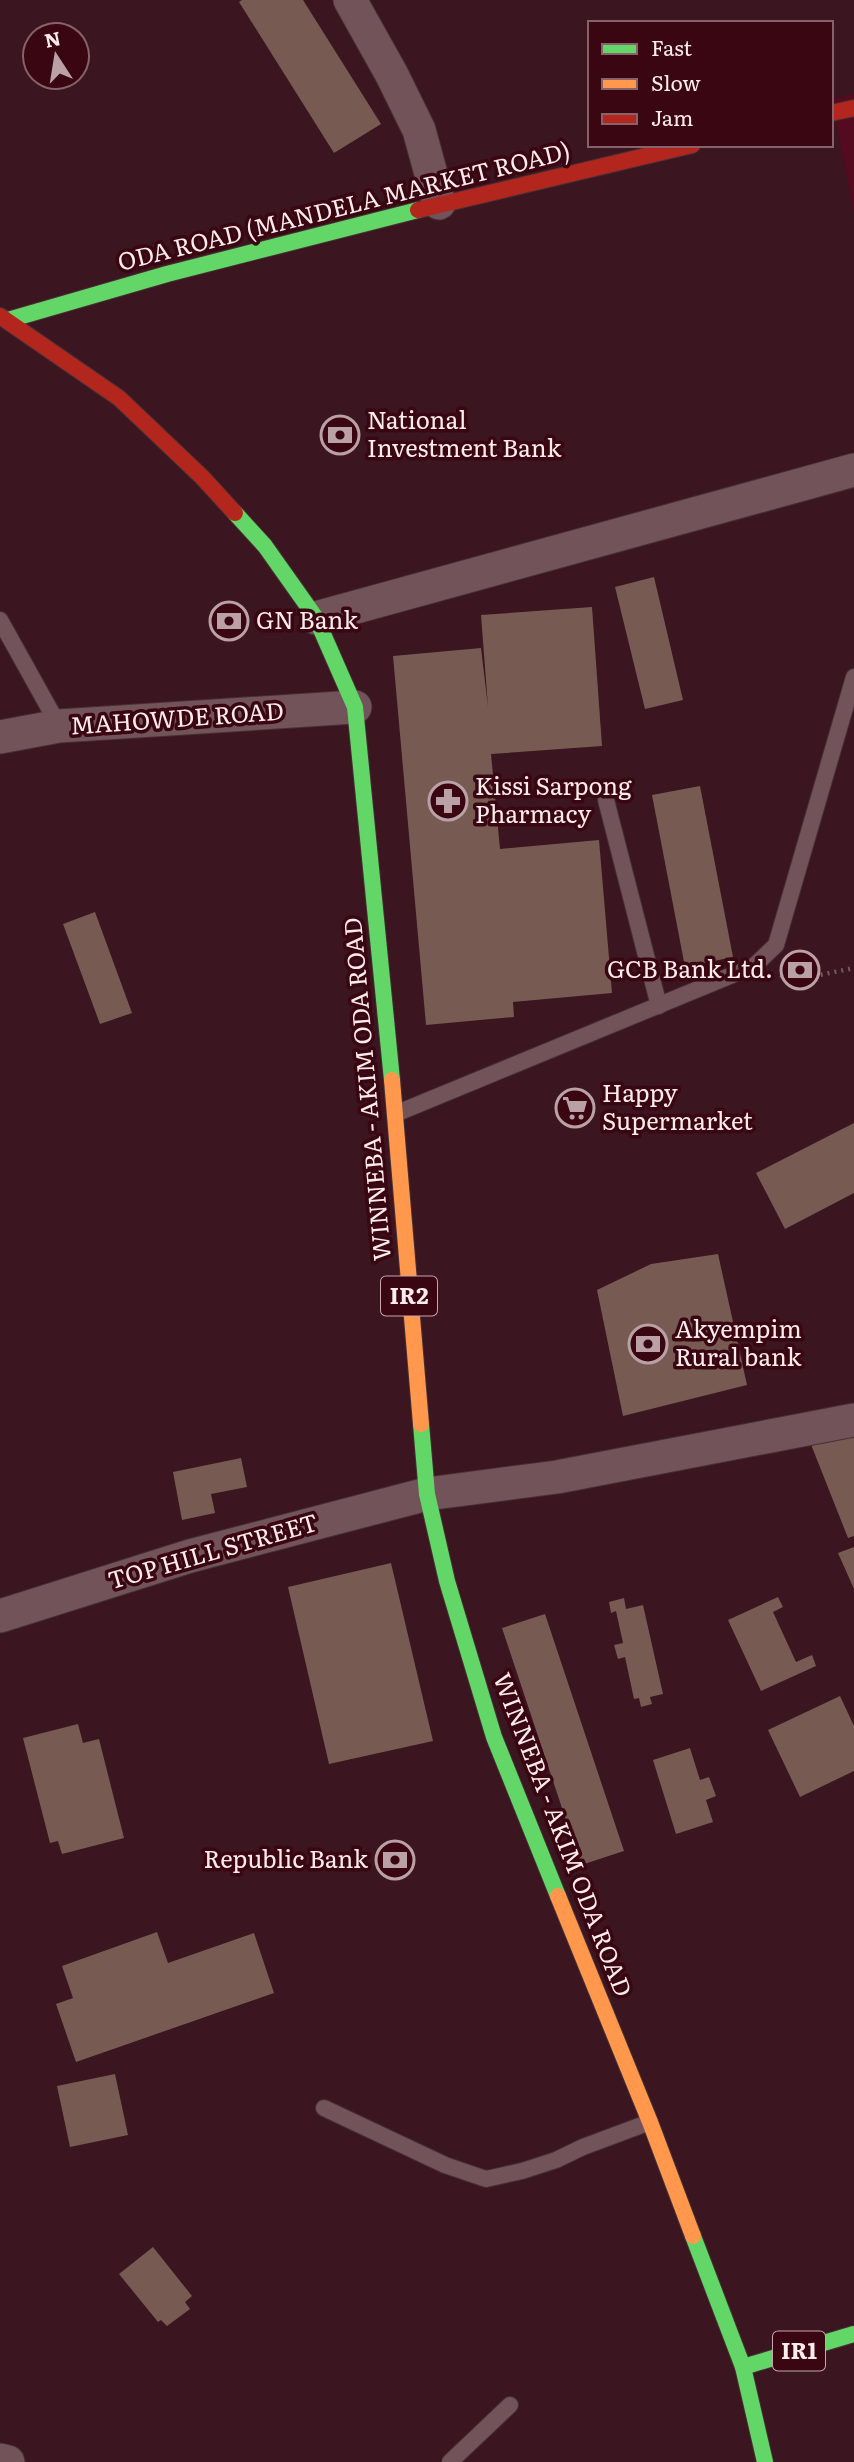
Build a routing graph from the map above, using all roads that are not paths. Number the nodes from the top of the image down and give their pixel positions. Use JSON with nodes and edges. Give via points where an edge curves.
{"nodes":[{"id":1,"x":350,"y":0,"type":"edge"},
{"id":2,"x":854,"y":108,"type":"edge"},
{"id":3,"x":833,"y":113,"type":"edge"},
{"id":4,"x":683,"y":147,"type":"edge"},
{"id":5,"x":439,"y":203,"type":"junction"},
{"id":6,"x":4,"y":318,"type":"edge"},
{"id":7,"x":854,"y":470,"type":"edge"},
{"id":8,"x":316,"y":618,"type":"junction"},
{"id":9,"x":0,"y":620,"type":"edge"},
{"id":10,"x":854,"y":677,"type":"edge"},
{"id":11,"x":355,"y":707,"type":"junction"},
{"id":12,"x":59,"y":726,"type":"junction"},
{"id":13,"x":0,"y":737,"type":"edge"},
{"id":14,"x":606,"y":800,"type":"dead end"},
{"id":15,"x":659,"y":1006,"type":"junction"},
{"id":16,"x":396,"y":1114,"type":"junction"},
{"id":17,"x":854,"y":1420,"type":"edge"},
{"id":18,"x":427,"y":1494,"type":"junction"},
{"id":19,"x":0,"y":1616,"type":"edge"},
{"id":20,"x":324,"y":2108,"type":"dead end"},
{"id":21,"x":650,"y":2122,"type":"junction"},
{"id":22,"x":854,"y":2334,"type":"edge"},
{"id":23,"x":743,"y":2367,"type":"junction"},
{"id":24,"x":510,"y":2405,"type":"dead end"},
{"id":25,"x":0,"y":2460,"type":"edge"},
{"id":26,"x":8,"y":2462,"type":"edge"},
{"id":27,"x":450,"y":2462,"type":"edge"},
{"id":28,"x":765,"y":2462,"type":"edge"}],
"edges":[{"from":1,"to":5,"type":"street","via":[[419,130]]},
{"from":2,"to":3,"type":"main road"},
{"from":4,"to":5,"type":"main road","name":"ODA ROAD (MANDELA MARKET ROAD)"},
{"from":5,"to":6,"type":"main road","name":"ODA ROAD (MANDELA MARKET ROAD)"},
{"from":6,"to":8,"type":"main road","name":"WINNEBA - AKIM ODA ROAD","number":"IR2","via":[[119,398],[202,477],[265,545]]},
{"from":7,"to":8,"type":"street"},
{"from":8,"to":11,"type":"main road","name":"WINNEBA - AKIM ODA ROAD","number":"IR2"},
{"from":9,"to":12,"type":"lane"},
{"from":10,"to":15,"type":"lane","via":[[776,945],[754,966]]},
{"from":11,"to":12,"type":"street","name":"MAHOWDE ROAD"},
{"from":11,"to":16,"type":"main road","name":"WINNEBA - AKIM ODA ROAD","number":"IR2"},
{"from":12,"to":13,"type":"street","name":"MAHOWDE ROAD"},
{"from":14,"to":15,"type":"lane"},
{"from":15,"to":16,"type":"lane"},
{"from":16,"to":18,"type":"main road","name":"WINNEBA - AKIM ODA ROAD","number":"IR2"},
{"from":17,"to":18,"type":"street","name":"TOP HILL STREET","via":[[557,1477]]},
{"from":18,"to":19,"type":"street","name":"TOP HILL STREET","via":[[190,1556]]},
{"from":18,"to":21,"type":"main road","name":"WINNEBA - AKIM ODA ROAD","number":"IR2","via":[[447,1581],[494,1737]]},
{"from":20,"to":21,"type":"lane","via":[[445,2165],[486,2179],[556,2160]]},
{"from":21,"to":23,"type":"main road","name":"WINNEBA - AKIM ODA ROAD","number":"IR2"},
{"from":22,"to":23,"type":"main road","number":"IR1"},
{"from":23,"to":28,"type":"main road","number":"IR1"},
{"from":24,"to":27,"type":"lane"},
{"from":25,"to":26,"type":"street"}]}
